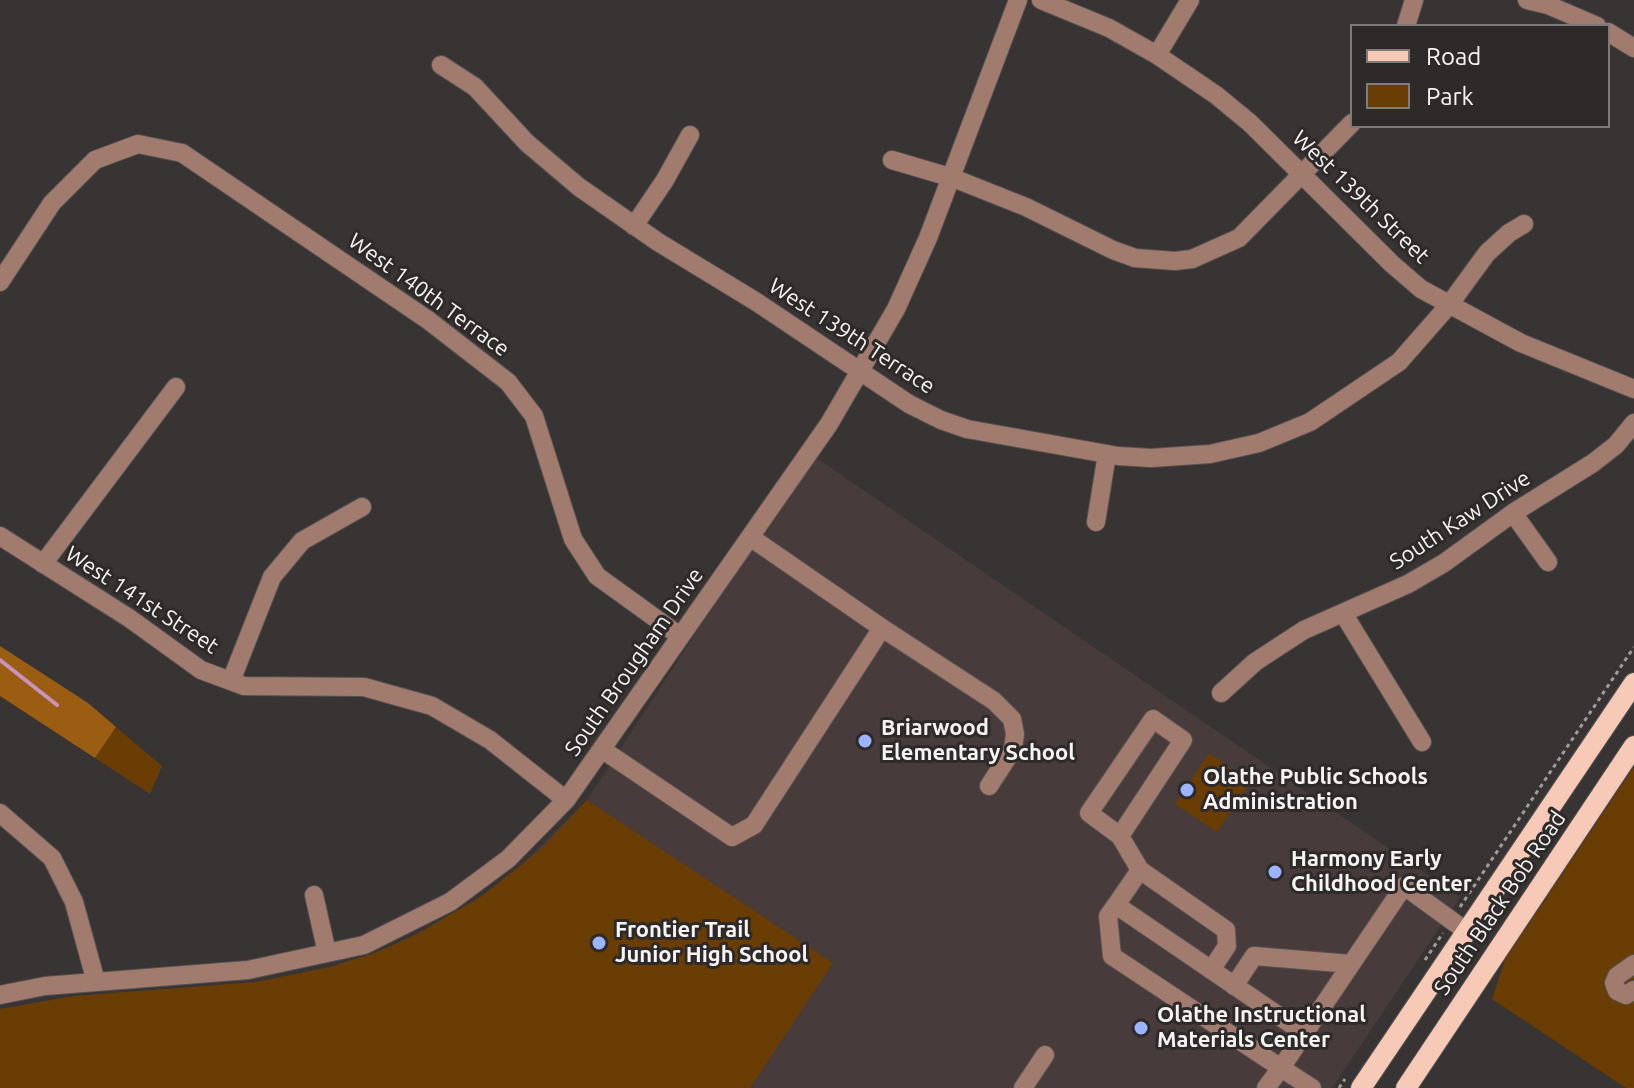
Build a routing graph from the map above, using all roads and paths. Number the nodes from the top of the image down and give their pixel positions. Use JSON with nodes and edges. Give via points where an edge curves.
{"nodes":[{"id":1,"x":1018,"y":0,"type":"edge"},
{"id":2,"x":1041,"y":0,"type":"edge"},
{"id":3,"x":1190,"y":0,"type":"edge"},
{"id":4,"x":1414,"y":0,"type":"edge"},
{"id":5,"x":1527,"y":0,"type":"edge"},
{"id":6,"x":1407,"y":24,"type":"edge"},
{"id":7,"x":1592,"y":24,"type":"edge"},
{"id":8,"x":1610,"y":33,"type":"edge"},
{"id":9,"x":1634,"y":48,"type":"edge"},
{"id":10,"x":1157,"y":55,"type":"junction"},
{"id":11,"x":441,"y":65,"type":"dead end"},
{"id":12,"x":1350,"y":125,"type":"edge"},
{"id":13,"x":690,"y":135,"type":"dead end"},
{"id":14,"x":892,"y":160,"type":"dead end"},
{"id":15,"x":1303,"y":174,"type":"junction"},
{"id":16,"x":953,"y":178,"type":"junction"},
{"id":17,"x":1524,"y":224,"type":"dead end"},
{"id":18,"x":634,"y":226,"type":"junction"},
{"id":19,"x":6,"y":259,"type":"edge"},
{"id":20,"x":0,"y":282,"type":"edge"},
{"id":21,"x":1449,"y":305,"type":"junction"},
{"id":22,"x":860,"y":371,"type":"junction"},
{"id":23,"x":176,"y":387,"type":"dead end"},
{"id":24,"x":1634,"y":389,"type":"edge"},
{"id":25,"x":1634,"y":423,"type":"edge"},
{"id":26,"x":1107,"y":454,"type":"junction"},
{"id":27,"x":362,"y":507,"type":"dead end"},
{"id":28,"x":1513,"y":513,"type":"junction"},
{"id":29,"x":1096,"y":522,"type":"dead end"},
{"id":30,"x":0,"y":536,"type":"edge"},
{"id":31,"x":750,"y":537,"type":"junction"},
{"id":32,"x":1548,"y":562,"type":"dead end"},
{"id":33,"x":43,"y":564,"type":"junction"},
{"id":34,"x":1343,"y":613,"type":"junction"},
{"id":35,"x":882,"y":628,"type":"junction"},
{"id":36,"x":680,"y":636,"type":"junction"},
{"id":37,"x":1634,"y":647,"type":"edge"},
{"id":38,"x":231,"y":681,"type":"junction"},
{"id":39,"x":1634,"y":683,"type":"edge"},
{"id":40,"x":1221,"y":693,"type":"dead end"},
{"id":41,"x":1422,"y":742,"type":"dead end"},
{"id":42,"x":1634,"y":746,"type":"edge"},
{"id":43,"x":603,"y":750,"type":"junction"},
{"id":44,"x":989,"y":786,"type":"dead end"},
{"id":45,"x":566,"y":800,"type":"junction"},
{"id":46,"x":0,"y":813,"type":"edge"},
{"id":47,"x":1120,"y":836,"type":"junction"},
{"id":48,"x":1140,"y":870,"type":"junction"},
{"id":49,"x":314,"y":895,"type":"dead end"},
{"id":50,"x":1116,"y":905,"type":"junction"},
{"id":51,"x":1458,"y":926,"type":"junction"},
{"id":52,"x":327,"y":953,"type":"junction"},
{"id":53,"x":1425,"y":959,"type":"dead end"},
{"id":54,"x":1351,"y":964,"type":"junction"},
{"id":55,"x":1634,"y":964,"type":"edge"},
{"id":56,"x":1211,"y":970,"type":"junction"},
{"id":57,"x":96,"y":982,"type":"junction"},
{"id":58,"x":1234,"y":986,"type":"junction"},
{"id":59,"x":1634,"y":990,"type":"edge"},
{"id":60,"x":0,"y":995,"type":"edge"},
{"id":61,"x":1304,"y":1033,"type":"junction"},
{"id":62,"x":1045,"y":1055,"type":"dead end"},
{"id":63,"x":1281,"y":1068,"type":"junction"},
{"id":64,"x":1355,"y":1082,"type":"edge"},
{"id":65,"x":1023,"y":1088,"type":"edge"},
{"id":66,"x":1266,"y":1088,"type":"edge"},
{"id":67,"x":1312,"y":1088,"type":"edge"},
{"id":68,"x":1339,"y":1088,"type":"edge"},
{"id":69,"x":1406,"y":1088,"type":"edge"}],
"edges":[{"from":1,"to":16,"type":"street","name":"South Brougham Drive"},
{"from":2,"to":10,"type":"street","name":"West 139th Street"},
{"from":3,"to":10,"type":"street"},
{"from":4,"to":6,"type":"street"},
{"from":5,"to":7,"type":"street"},
{"from":8,"to":9,"type":"street"},
{"from":10,"to":15,"type":"street","name":"West 139th Street","via":[[1216,95]]},
{"from":11,"to":18,"type":"street","name":"West 139th Terrace","via":[[475,87],[547,162]]},
{"from":12,"to":15,"type":"street"},
{"from":13,"to":18,"type":"street"},
{"from":14,"to":16,"type":"street"},
{"from":15,"to":16,"type":"street","via":[[1239,238],[1201,256],[1175,261],[1135,258],[1113,250]]},
{"from":15,"to":21,"type":"street","name":"West 139th Street","via":[[1392,264]]},
{"from":16,"to":22,"type":"street","name":"South Brougham Drive","via":[[896,309]]},
{"from":17,"to":21,"type":"street","name":"West 139th Terrace","via":[[1487,253]]},
{"from":18,"to":22,"type":"street","name":"West 139th Terrace"},
{"from":19,"to":20,"type":"street","name":"West 140th Terrace"},
{"from":19,"to":36,"type":"street","name":"West 140th Terrace","via":[[95,160],[138,144],[182,153],[428,320],[508,382],[534,416],[573,539],[597,576]]},
{"from":21,"to":24,"type":"street","name":"West 139th Street","via":[[1521,343]]},
{"from":21,"to":26,"type":"street","name":"West 139th Terrace","via":[[1399,362],[1289,431],[1210,454]]},
{"from":22,"to":26,"type":"street","name":"West 139th Terrace","via":[[925,413],[967,429]]},
{"from":22,"to":31,"type":"street","name":"South Brougham Drive"},
{"from":23,"to":33,"type":"street"},
{"from":25,"to":28,"type":"street","name":"South Kaw Drive","via":[[1593,463]]},
{"from":26,"to":29,"type":"street"},
{"from":27,"to":38,"type":"street","via":[[302,541],[272,577]]},
{"from":28,"to":32,"type":"street"},
{"from":28,"to":34,"type":"street","name":"South Kaw Drive","via":[[1444,563]]},
{"from":30,"to":33,"type":"street","name":"West 141st Street"},
{"from":31,"to":35,"type":"street"},
{"from":31,"to":36,"type":"street","name":"South Brougham Drive"},
{"from":33,"to":38,"type":"street","name":"West 141st Street","via":[[201,670]]},
{"from":34,"to":40,"type":"street","name":"South Kaw Drive","via":[[1280,644]]},
{"from":34,"to":41,"type":"street"},
{"from":35,"to":43,"type":"street","via":[[754,825],[732,837]]},
{"from":35,"to":44,"type":"street","via":[[994,701],[1012,719],[1013,749]]},
{"from":36,"to":43,"type":"street","name":"South Brougham Drive"},
{"from":37,"to":51,"type":"path"},
{"from":38,"to":45,"type":"street","name":"West 141st Street","via":[[244,686],[364,687],[432,706],[490,740]]},
{"from":39,"to":51,"type":"main road","name":"South Black Bob Road"},
{"from":42,"to":69,"type":"main road","name":"South Black Bob Road"},
{"from":43,"to":45,"type":"street","name":"South Brougham Drive"},
{"from":45,"to":52,"type":"street","name":"South Brougham Drive","via":[[508,859],[450,902],[364,945]]},
{"from":46,"to":57,"type":"street","via":[[52,858],[74,902]]},
{"from":47,"to":47,"type":"street","via":[[1183,740],[1153,719],[1089,813]]},
{"from":47,"to":48,"type":"street"},
{"from":48,"to":50,"type":"street"},
{"from":48,"to":56,"type":"street","via":[[1226,930],[1227,946]]},
{"from":49,"to":52,"type":"street"},
{"from":50,"to":56,"type":"street"},
{"from":50,"to":63,"type":"street","via":[[1108,916],[1112,956]]},
{"from":51,"to":53,"type":"path"},
{"from":51,"to":54,"type":"street","via":[[1404,886]]},
{"from":51,"to":64,"type":"main road","name":"South Black Bob Road"},
{"from":52,"to":57,"type":"street","name":"South Brougham Drive","via":[[248,970]]},
{"from":54,"to":58,"type":"street","via":[[1254,956]]},
{"from":54,"to":61,"type":"street"},
{"from":55,"to":59,"type":"street","via":[[1614,983],[1626,995]]},
{"from":56,"to":58,"type":"street"},
{"from":57,"to":60,"type":"street","name":"South Brougham Drive"},
{"from":58,"to":61,"type":"street"},
{"from":61,"to":63,"type":"street"},
{"from":62,"to":65,"type":"street"},
{"from":63,"to":66,"type":"street"},
{"from":63,"to":67,"type":"street"},
{"from":64,"to":68,"type":"path"}]}
